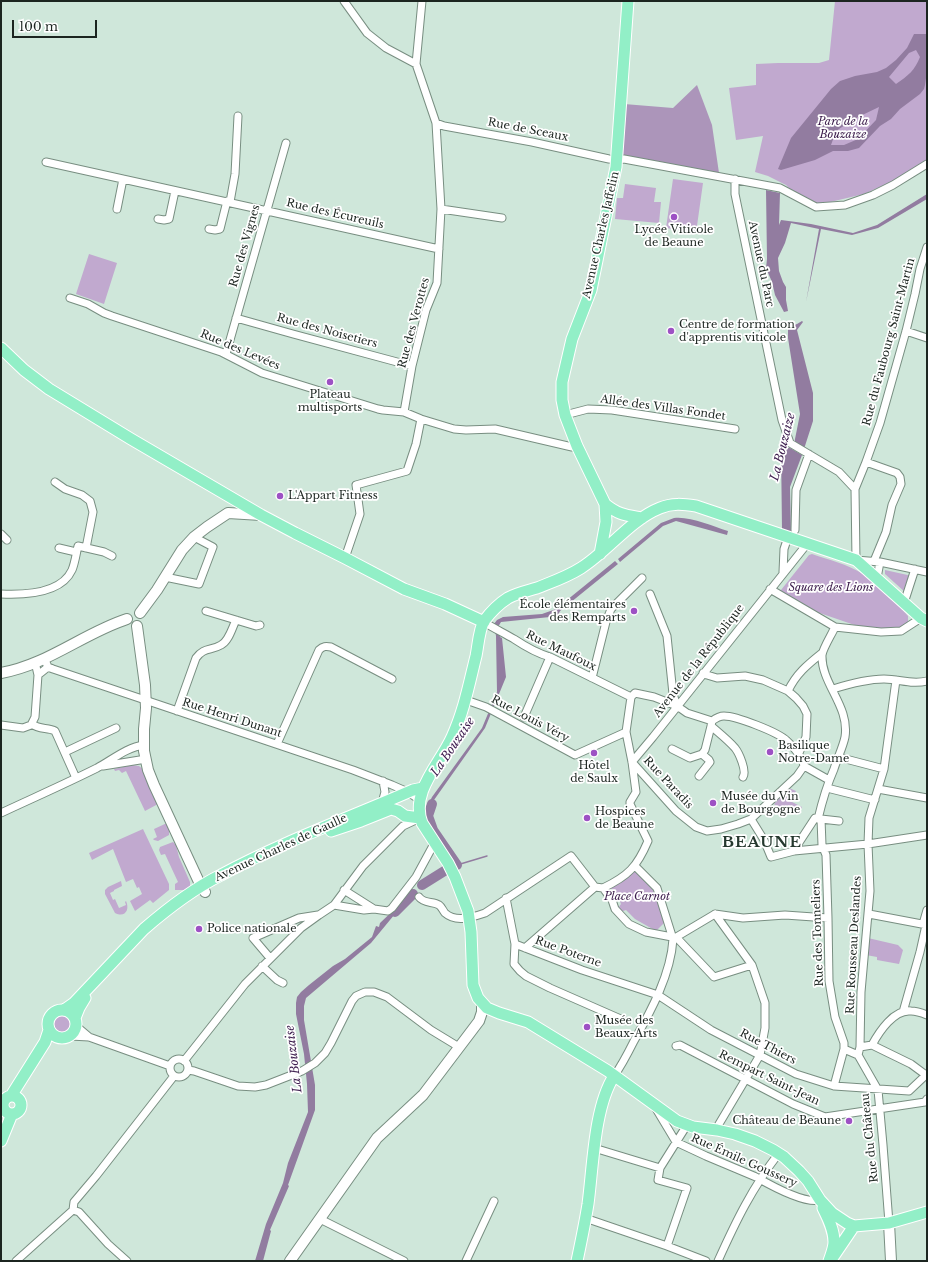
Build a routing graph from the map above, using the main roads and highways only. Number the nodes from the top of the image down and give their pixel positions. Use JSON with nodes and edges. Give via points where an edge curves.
{"nodes":[{"id":1,"x":628,"y":1,"type":"edge"},
{"id":2,"x":3,"y":353,"type":"edge"},
{"id":3,"x":236,"y":500,"type":"junction"},
{"id":4,"x":605,"y":504,"type":"junction"},
{"id":5,"x":228,"y":513,"type":"junction"},
{"id":6,"x":261,"y":515,"type":"junction"},
{"id":7,"x":642,"y":518,"type":"junction"},
{"id":8,"x":600,"y":554,"type":"junction"},
{"id":9,"x":140,"y":613,"type":"junction"},
{"id":10,"x":127,"y":619,"type":"junction"},
{"id":11,"x":924,"y":620,"type":"edge"},
{"id":12,"x":484,"y":622,"type":"junction"},
{"id":13,"x":137,"y":626,"type":"junction"},
{"id":14,"x":1,"y":672,"type":"edge"},
{"id":15,"x":423,"y":788,"type":"junction"},
{"id":16,"x":384,"y":807,"type":"junction"},
{"id":17,"x":420,"y":818,"type":"junction"},
{"id":18,"x":203,"y":889,"type":"junction"},
{"id":19,"x":482,"y":1004,"type":"junction"},
{"id":20,"x":64,"y":1010,"type":"junction"},
{"id":21,"x":499,"y":1013,"type":"junction"},
{"id":22,"x":479,"y":1021,"type":"junction"},
{"id":23,"x":75,"y":1022,"type":"junction"},
{"id":24,"x":49,"y":1030,"type":"junction"},
{"id":25,"x":65,"y":1037,"type":"junction"},
{"id":26,"x":614,"y":1076,"type":"junction"},
{"id":27,"x":9,"y":1104,"type":"edge"},
{"id":28,"x":1,"y":1124,"type":"edge"},
{"id":29,"x":1,"y":1141,"type":"edge"},
{"id":30,"x":820,"y":1200,"type":"junction"},
{"id":31,"x":927,"y":1212,"type":"edge"},
{"id":32,"x":889,"y":1223,"type":"junction"},
{"id":33,"x":854,"y":1226,"type":"junction"},
{"id":34,"x":290,"y":1261,"type":"edge"},
{"id":35,"x":577,"y":1261,"type":"edge"},
{"id":36,"x":830,"y":1261,"type":"edge"},
{"id":37,"x":891,"y":1261,"type":"edge"}],
"edges":[{"from":1,"to":4,"type":"main road","name":"Avenue Charles Jaffelin","via":[[616,167],[591,290],[572,339],[562,382],[565,416]]},
{"from":2,"to":3,"type":"main road","via":[[49,389]]},
{"from":3,"to":5,"type":"main road"},
{"from":3,"to":6,"type":"main road"},
{"from":4,"to":7,"type":"main road","via":[[623,515]]},
{"from":4,"to":8,"type":"main road","via":[[606,522]]},
{"from":5,"to":6,"type":"main road"},
{"from":5,"to":9,"type":"main road","via":[[194,537],[182,550]]},
{"from":6,"to":12,"type":"main road","via":[[404,589]]},
{"from":7,"to":8,"type":"main road"},
{"from":7,"to":11,"type":"main road","via":[[660,508],[678,504],[688,505],[791,534],[807,544],[856,560]]},
{"from":8,"to":12,"type":"main road","via":[[568,575],[509,598]]},
{"from":9,"to":10,"type":"main road","via":[[132,611]]},
{"from":9,"to":13,"type":"main road","via":[[142,620]]},
{"from":10,"to":13,"type":"main road","via":[[128,623]]},
{"from":10,"to":14,"type":"main road","via":[[42,662]]},
{"from":12,"to":15,"type":"main road","via":[[466,700],[452,738]]},
{"from":13,"to":18,"type":"main road","via":[[146,700],[144,745],[148,770]]},
{"from":15,"to":16,"type":"main road","name":"Avenue Charles de Gaulle","via":[[394,798]]},
{"from":15,"to":17,"type":"main road"},
{"from":16,"to":17,"type":"main road","via":[[394,809],[405,816]]},
{"from":16,"to":18,"type":"main road","name":"Avenue Charles de Gaulle","via":[[361,821],[298,842]]},
{"from":16,"to":18,"type":"main road","name":"Avenue Charles de Gaulle","via":[[320,828],[220,875]]},
{"from":17,"to":19,"type":"main road","via":[[448,863],[469,915],[473,985]]},
{"from":18,"to":20,"type":"main road","name":"Avenue Charles de Gaulle","via":[[144,929],[74,1003]]},
{"from":18,"to":23,"type":"main road","name":"Avenue Charles de Gaulle","via":[[134,946],[88,995],[79,1008]]},
{"from":19,"to":21,"type":"main road"},
{"from":19,"to":22,"type":"main road"},
{"from":20,"to":23,"type":"main road","via":[[71,1014]]},
{"from":20,"to":24,"type":"main road","via":[[56,1011],[50,1017]]},
{"from":21,"to":22,"type":"main road"},
{"from":21,"to":26,"type":"main road","via":[[528,1022]]},
{"from":22,"to":34,"type":"main road","via":[[423,1094],[377,1138]]},
{"from":23,"to":25,"type":"main road","via":[[74,1031]]},
{"from":24,"to":25,"type":"main road","via":[[52,1034]]},
{"from":24,"to":27,"type":"main road","via":[[45,1042]]},
{"from":25,"to":27,"type":"main road","via":[[50,1046],[22,1091]]},
{"from":26,"to":30,"type":"main road","via":[[677,1122],[755,1141],[779,1153],[804,1176]]},
{"from":26,"to":35,"type":"main road","via":[[602,1108]]},
{"from":27,"to":28,"type":"main road"},
{"from":27,"to":29,"type":"main road"},
{"from":30,"to":33,"type":"main road","via":[[832,1213]]},
{"from":30,"to":36,"type":"main road","via":[[834,1238]]},
{"from":31,"to":32,"type":"main road"},
{"from":32,"to":33,"type":"main road"},
{"from":32,"to":37,"type":"main road"},
{"from":33,"to":36,"type":"main road"}]}
